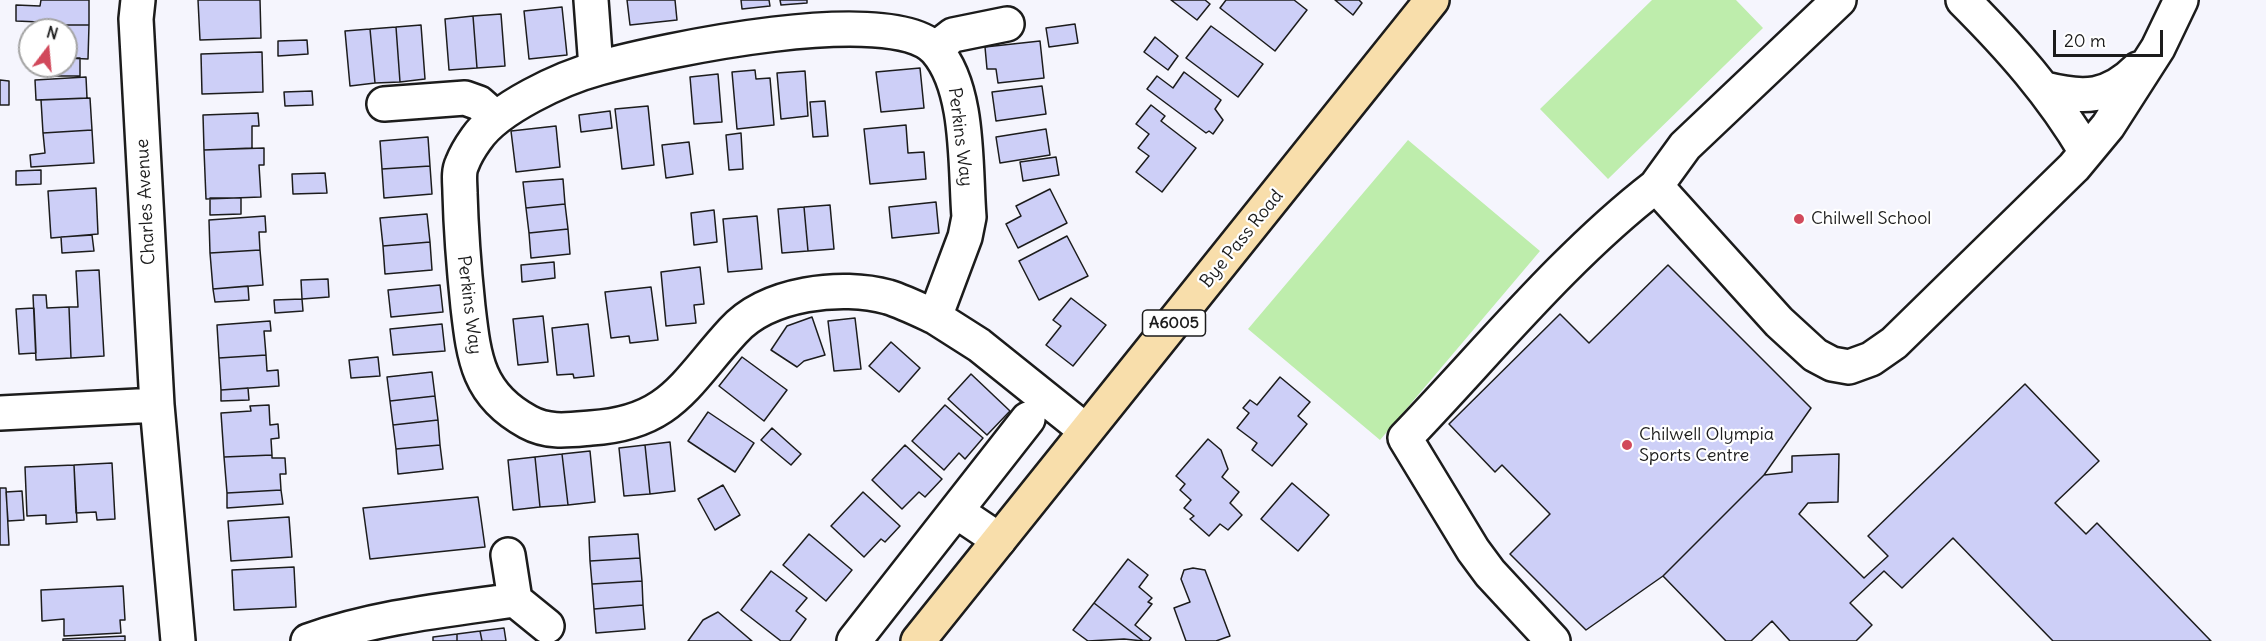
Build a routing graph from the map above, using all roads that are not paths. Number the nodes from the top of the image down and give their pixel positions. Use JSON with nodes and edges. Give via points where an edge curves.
{"nodes":[{"id":1,"x":138,"y":0,"type":"edge"},
{"id":2,"x":591,"y":0,"type":"edge"},
{"id":3,"x":1839,"y":0,"type":"edge"},
{"id":4,"x":1963,"y":0,"type":"edge"},
{"id":5,"x":2181,"y":0,"type":"edge"},
{"id":6,"x":1429,"y":1,"type":"edge"},
{"id":7,"x":1007,"y":24,"type":"dead end"},
{"id":8,"x":2158,"y":48,"type":"junction"},
{"id":9,"x":935,"y":49,"type":"junction"},
{"id":10,"x":596,"y":68,"type":"junction"},
{"id":11,"x":2045,"y":89,"type":"junction"},
{"id":12,"x":384,"y":104,"type":"dead end"},
{"id":13,"x":496,"y":118,"type":"junction"},
{"id":14,"x":2086,"y":152,"type":"junction"},
{"id":15,"x":1656,"y":186,"type":"junction"},
{"id":16,"x":935,"y":317,"type":"junction"},
{"id":17,"x":157,"y":405,"type":"junction"},
{"id":18,"x":0,"y":413,"type":"edge"},
{"id":19,"x":1028,"y":419,"type":"dead end"},
{"id":20,"x":1086,"y":430,"type":"junction"},
{"id":21,"x":956,"y":511,"type":"junction"},
{"id":22,"x":999,"y":540,"type":"junction"},
{"id":23,"x":508,"y":555,"type":"dead end"},
{"id":24,"x":515,"y":600,"type":"junction"},
{"id":25,"x":548,"y":626,"type":"dead end"},
{"id":26,"x":178,"y":641,"type":"edge"},
{"id":27,"x":308,"y":641,"type":"edge"},
{"id":28,"x":854,"y":641,"type":"edge"},
{"id":29,"x":918,"y":641,"type":"edge"},
{"id":30,"x":1553,"y":641,"type":"edge"}],
"edges":[{"from":1,"to":17,"type":"street","name":"Charles Avenue"},
{"from":2,"to":10,"type":"street"},
{"from":3,"to":15,"type":"street","via":[[1685,146]]},
{"from":4,"to":11,"type":"street"},
{"from":5,"to":8,"type":"street"},
{"from":6,"to":20,"type":"main road","name":"Bye Pass Road","number":"A6005","via":[[1270,206]]},
{"from":7,"to":9,"type":"street","via":[[953,35]]},
{"from":8,"to":11,"type":"street","via":[[2124,83],[2092,96]]},
{"from":8,"to":14,"type":"street","via":[[2108,126]]},
{"from":9,"to":10,"type":"street","name":"Perkins Way","via":[[924,41],[884,32],[834,29],[771,33]]},
{"from":9,"to":16,"type":"street","name":"Perkins Way","via":[[957,87],[969,217]]},
{"from":10,"to":13,"type":"street","name":"Perkins Way","via":[[547,88]]},
{"from":11,"to":14,"type":"street"},
{"from":12,"to":13,"type":"street","via":[[465,98],[479,103]]},
{"from":13,"to":16,"type":"street","name":"Perkins Way","via":[[477,137],[460,167],[463,260],[476,361],[488,390],[503,407],[531,424],[554,431],[611,427],[646,416],[676,397],[735,327],[792,297],[855,291],[890,298]]},
{"from":14,"to":15,"type":"street","via":[[1894,343],[1871,359],[1849,367],[1815,355],[1779,322]]},
{"from":15,"to":30,"type":"street","via":[[1625,210],[1558,277],[1405,438],[1473,550]]},
{"from":16,"to":20,"type":"street","name":"Perkins Way","via":[[980,345]]},
{"from":17,"to":18,"type":"street"},
{"from":17,"to":26,"type":"street","name":"Charles Avenue"},
{"from":19,"to":21,"type":"street"},
{"from":20,"to":22,"type":"main road","name":"Bye Pass Road","number":"A6005"},
{"from":21,"to":22,"type":"street"},
{"from":21,"to":28,"type":"street"},
{"from":22,"to":29,"type":"main road","name":"Bye Pass Road","number":"A6005"},
{"from":23,"to":24,"type":"street"},
{"from":24,"to":25,"type":"street"},
{"from":24,"to":27,"type":"street","via":[[396,617]]}]}
